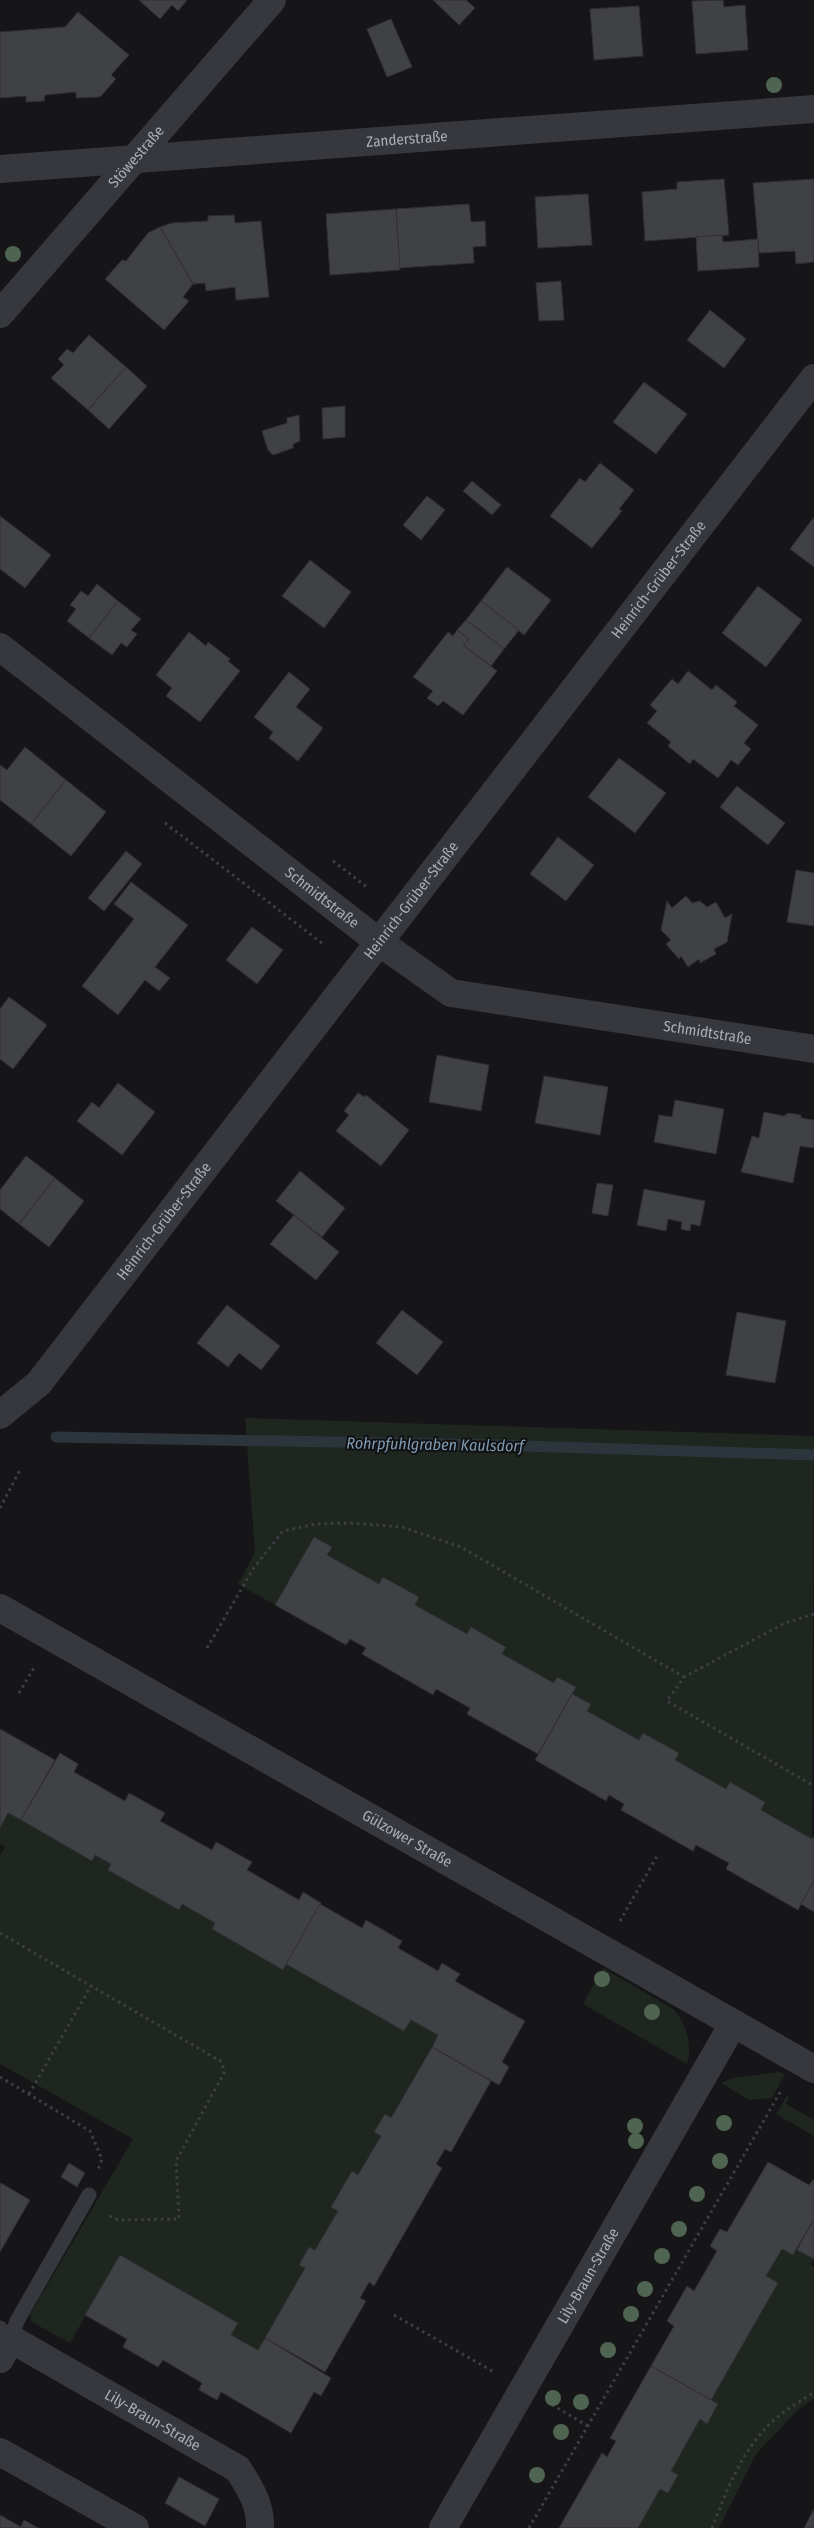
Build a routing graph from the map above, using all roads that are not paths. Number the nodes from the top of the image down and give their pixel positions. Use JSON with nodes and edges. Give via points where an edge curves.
{"nodes":[{"id":1,"x":272,"y":0,"type":"edge"},
{"id":2,"x":814,"y":110,"type":"edge"},
{"id":3,"x":132,"y":160,"type":"junction"},
{"id":4,"x":0,"y":169,"type":"edge"},
{"id":5,"x":0,"y":314,"type":"edge"},
{"id":6,"x":814,"y":378,"type":"edge"},
{"id":7,"x":0,"y":647,"type":"edge"},
{"id":8,"x":379,"y":942,"type":"junction"},
{"id":9,"x":814,"y":1049,"type":"edge"},
{"id":10,"x":0,"y":1415,"type":"edge"},
{"id":11,"x":0,"y":1608,"type":"edge"},
{"id":12,"x":734,"y":2024,"type":"junction"},
{"id":13,"x":814,"y":2069,"type":"edge"},
{"id":14,"x":86,"y":2201,"type":"road end"},
{"id":15,"x":4,"y":2342,"type":"edge"},
{"id":16,"x":0,"y":2452,"type":"edge"},
{"id":17,"x":135,"y":2528,"type":"edge"},
{"id":18,"x":260,"y":2528,"type":"edge"},
{"id":19,"x":443,"y":2528,"type":"edge"}],
"edges":[{"from":1,"to":3,"type":"street","name":"Stöwestraße"},
{"from":2,"to":3,"type":"street","name":"Zanderstraße"},
{"from":3,"to":4,"type":"street","name":"Zanderstraße"},
{"from":3,"to":5,"type":"street","name":"Stöwestraße"},
{"from":6,"to":8,"type":"street","name":"Heinrich-Grüber-Straße"},
{"from":7,"to":8,"type":"street","name":"Schmidtstraße"},
{"from":8,"to":9,"type":"street","name":"Schmidtstraße","via":[[451,993]]},
{"from":8,"to":10,"type":"street","name":"Heinrich-Grüber-Straße","via":[[40,1383]]},
{"from":11,"to":12,"type":"street","name":"Gülzower Straße"},
{"from":12,"to":13,"type":"street","name":"Gülzower Straße"},
{"from":12,"to":19,"type":"street","name":"Lily-Braun-Straße"},
{"from":14,"to":15,"type":"lane"},
{"from":15,"to":18,"type":"street","name":"Lily-Braun-Straße","via":[[238,2469],[252,2492],[260,2514]]},
{"from":16,"to":17,"type":"street"}]}
